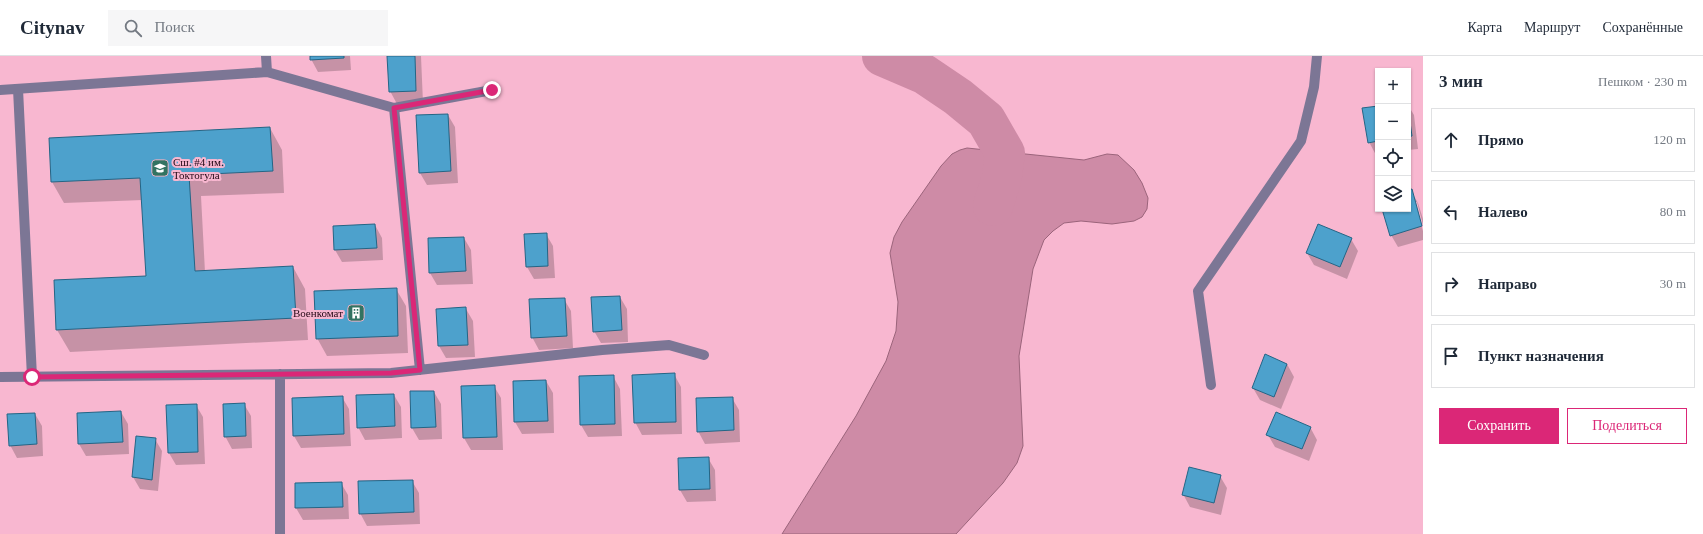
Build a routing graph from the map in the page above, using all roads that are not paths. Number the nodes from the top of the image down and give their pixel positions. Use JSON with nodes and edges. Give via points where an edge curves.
{"nodes":[{"id":1,"x":266,"y":56,"type":"edge"},
{"id":2,"x":1317,"y":56,"type":"edge"},
{"id":3,"x":267,"y":72,"type":"junction"},
{"id":4,"x":18,"y":89,"type":"junction"},
{"id":5,"x":0,"y":90,"type":"edge"},
{"id":6,"x":492,"y":90,"type":"dead end"},
{"id":7,"x":394,"y":108,"type":"junction"},
{"id":8,"x":704,"y":355,"type":"dead end"},
{"id":9,"x":420,"y":370,"type":"junction"},
{"id":10,"x":280,"y":374,"type":"junction"},
{"id":11,"x":0,"y":377,"type":"edge"},
{"id":12,"x":32,"y":377,"type":"junction"},
{"id":13,"x":1211,"y":385,"type":"dead end"},
{"id":14,"x":280,"y":534,"type":"edge"}],
"edges":[{"from":1,"to":3,"type":"street"},
{"from":2,"to":13,"type":"street","via":[[1314,86],[1301,141],[1198,291]]},
{"from":3,"to":4,"type":"street"},
{"from":3,"to":7,"type":"street"},
{"from":4,"to":5,"type":"street"},
{"from":4,"to":12,"type":"street"},
{"from":6,"to":7,"type":"street"},
{"from":7,"to":9,"type":"street"},
{"from":8,"to":9,"type":"street","via":[[669,345]]},
{"from":9,"to":10,"type":"street","via":[[391,373]]},
{"from":10,"to":12,"type":"street"},
{"from":10,"to":14,"type":"street"},
{"from":11,"to":12,"type":"street"}]}
